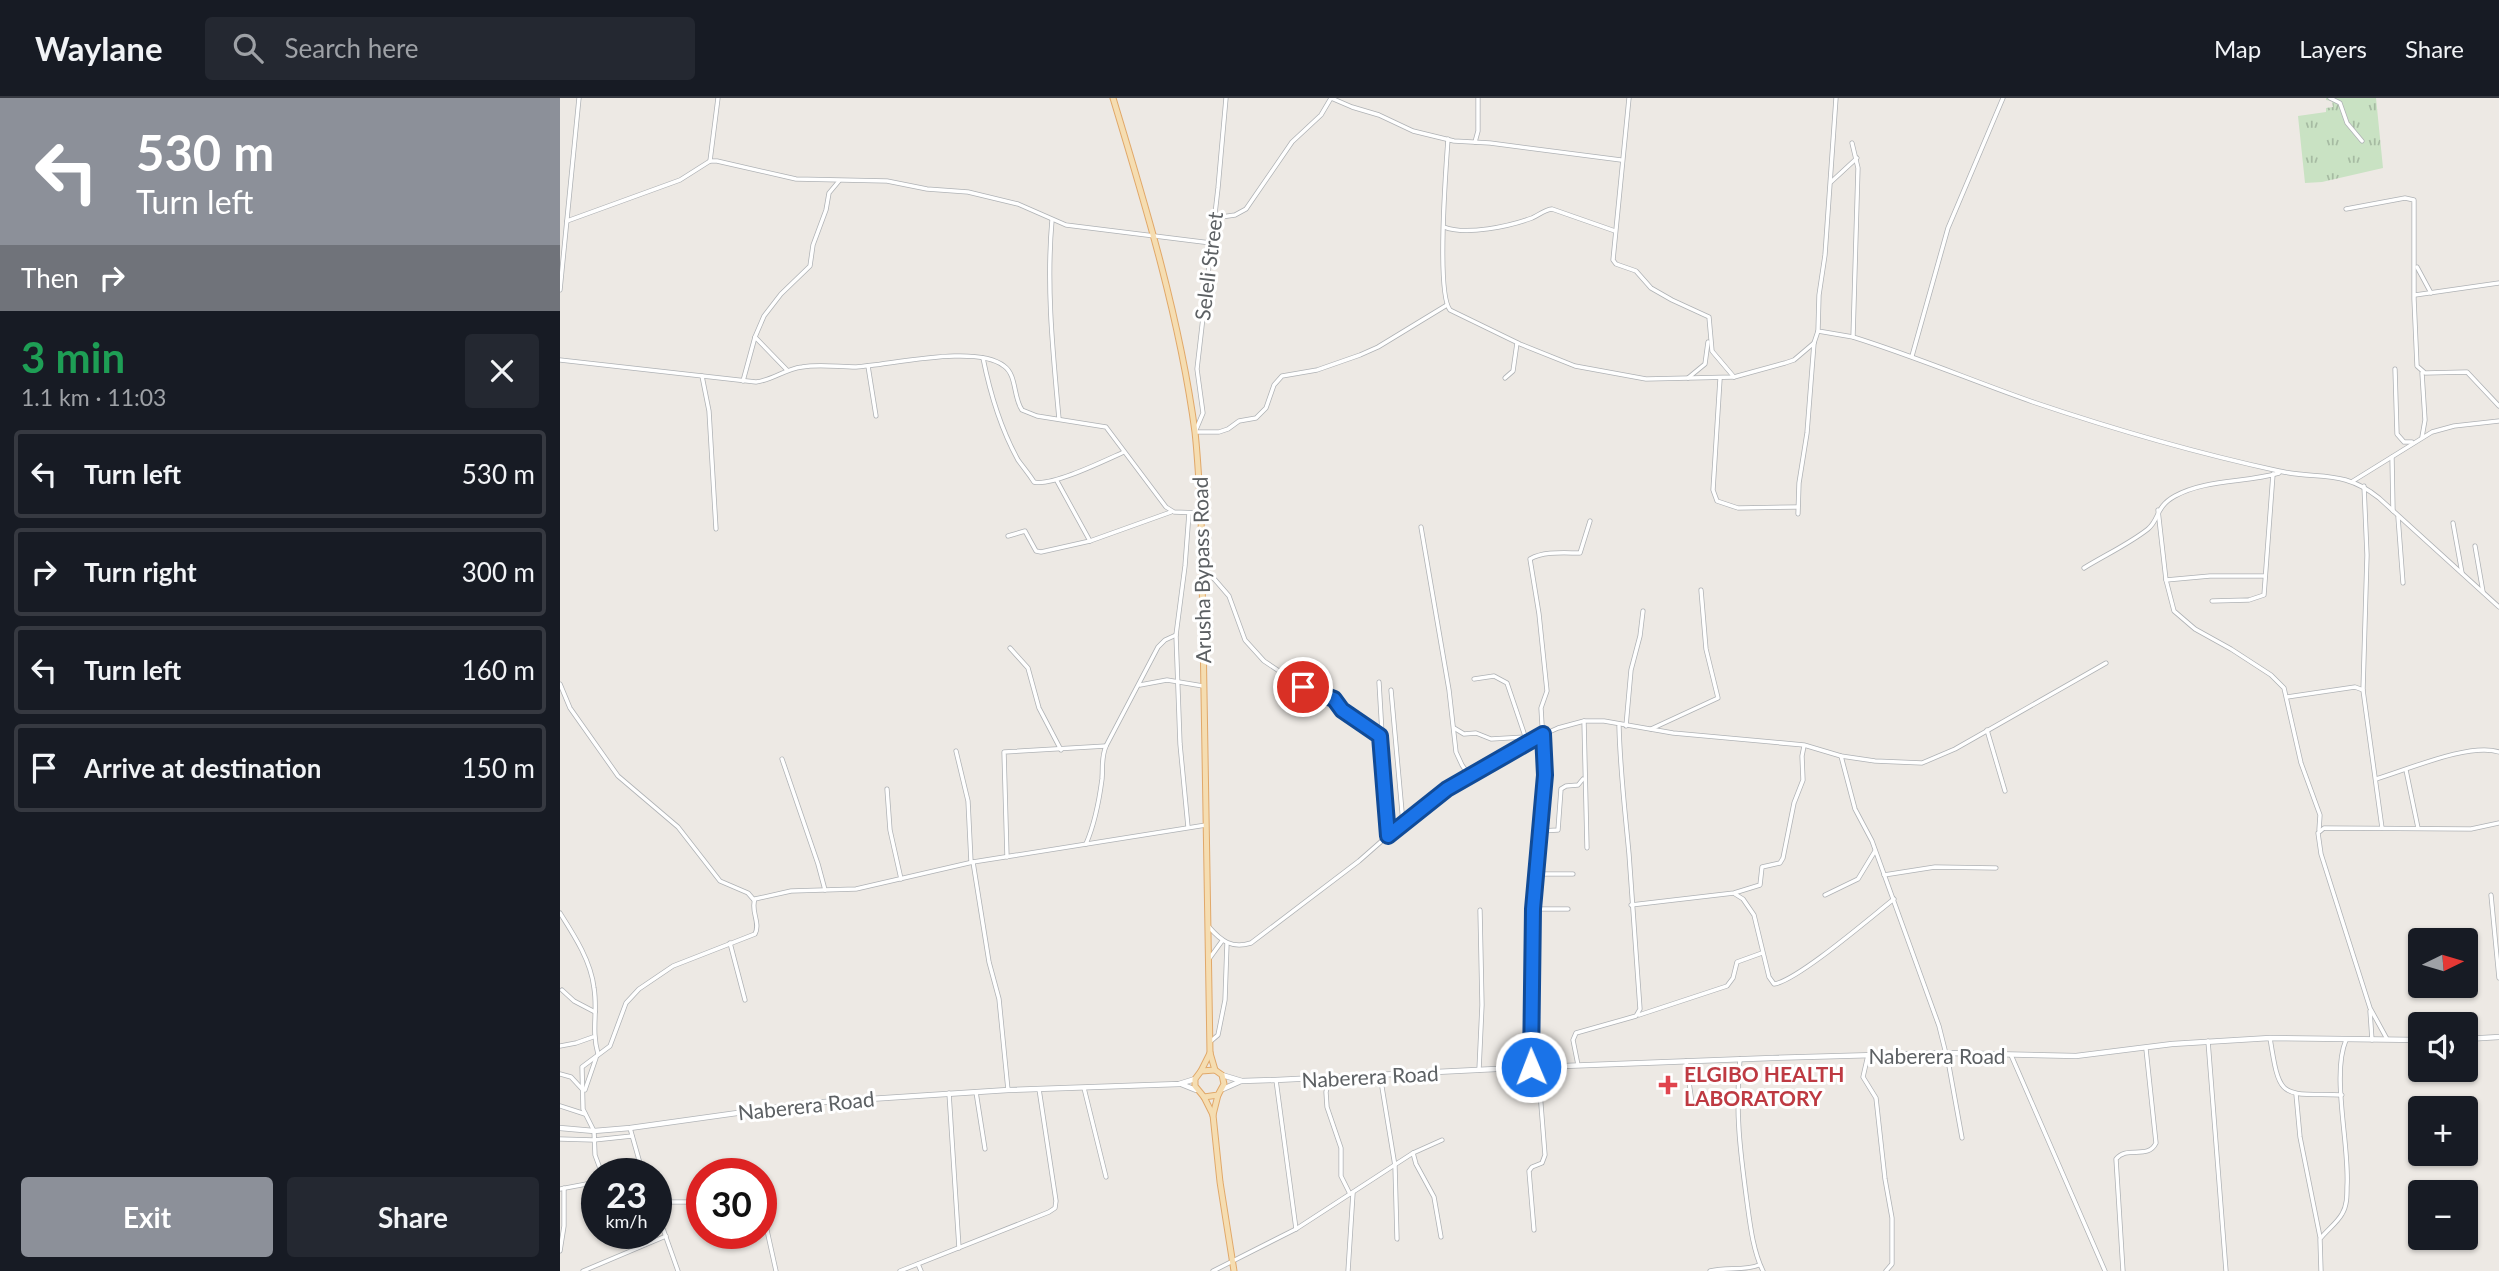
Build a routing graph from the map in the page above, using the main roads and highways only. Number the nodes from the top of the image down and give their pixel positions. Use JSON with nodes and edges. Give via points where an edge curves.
{"nodes":[{"id":1,"x":1113,"y":98,"type":"edge"},
{"id":2,"x":1210,"y":1053,"type":"junction"},
{"id":3,"x":1215,"y":1070,"type":"junction"},
{"id":4,"x":1201,"y":1071,"type":"junction"},
{"id":5,"x":1218,"y":1096,"type":"junction"},
{"id":6,"x":1204,"y":1097,"type":"junction"},
{"id":7,"x":1213,"y":1115,"type":"junction"},
{"id":8,"x":1234,"y":1271,"type":"edge"}],
"edges":[{"from":1,"to":2,"type":"main road","name":"Arusha Bypass Road","via":[[1180,346],[1195,433],[1201,513]]},
{"from":2,"to":3,"type":"main road","name":"Arusha Bypass Road"},
{"from":2,"to":4,"type":"main road","name":"Arusha Bypass Road"},
{"from":3,"to":4,"type":"main road"},
{"from":3,"to":5,"type":"main road","via":[[1222,1075]]},
{"from":4,"to":6,"type":"main road","name":"Arusha Bypass Road","via":[[1195,1079],[1196,1090]]},
{"from":5,"to":6,"type":"main road"},
{"from":5,"to":7,"type":"main road"},
{"from":6,"to":7,"type":"main road"},
{"from":7,"to":8,"type":"main road"}]}
